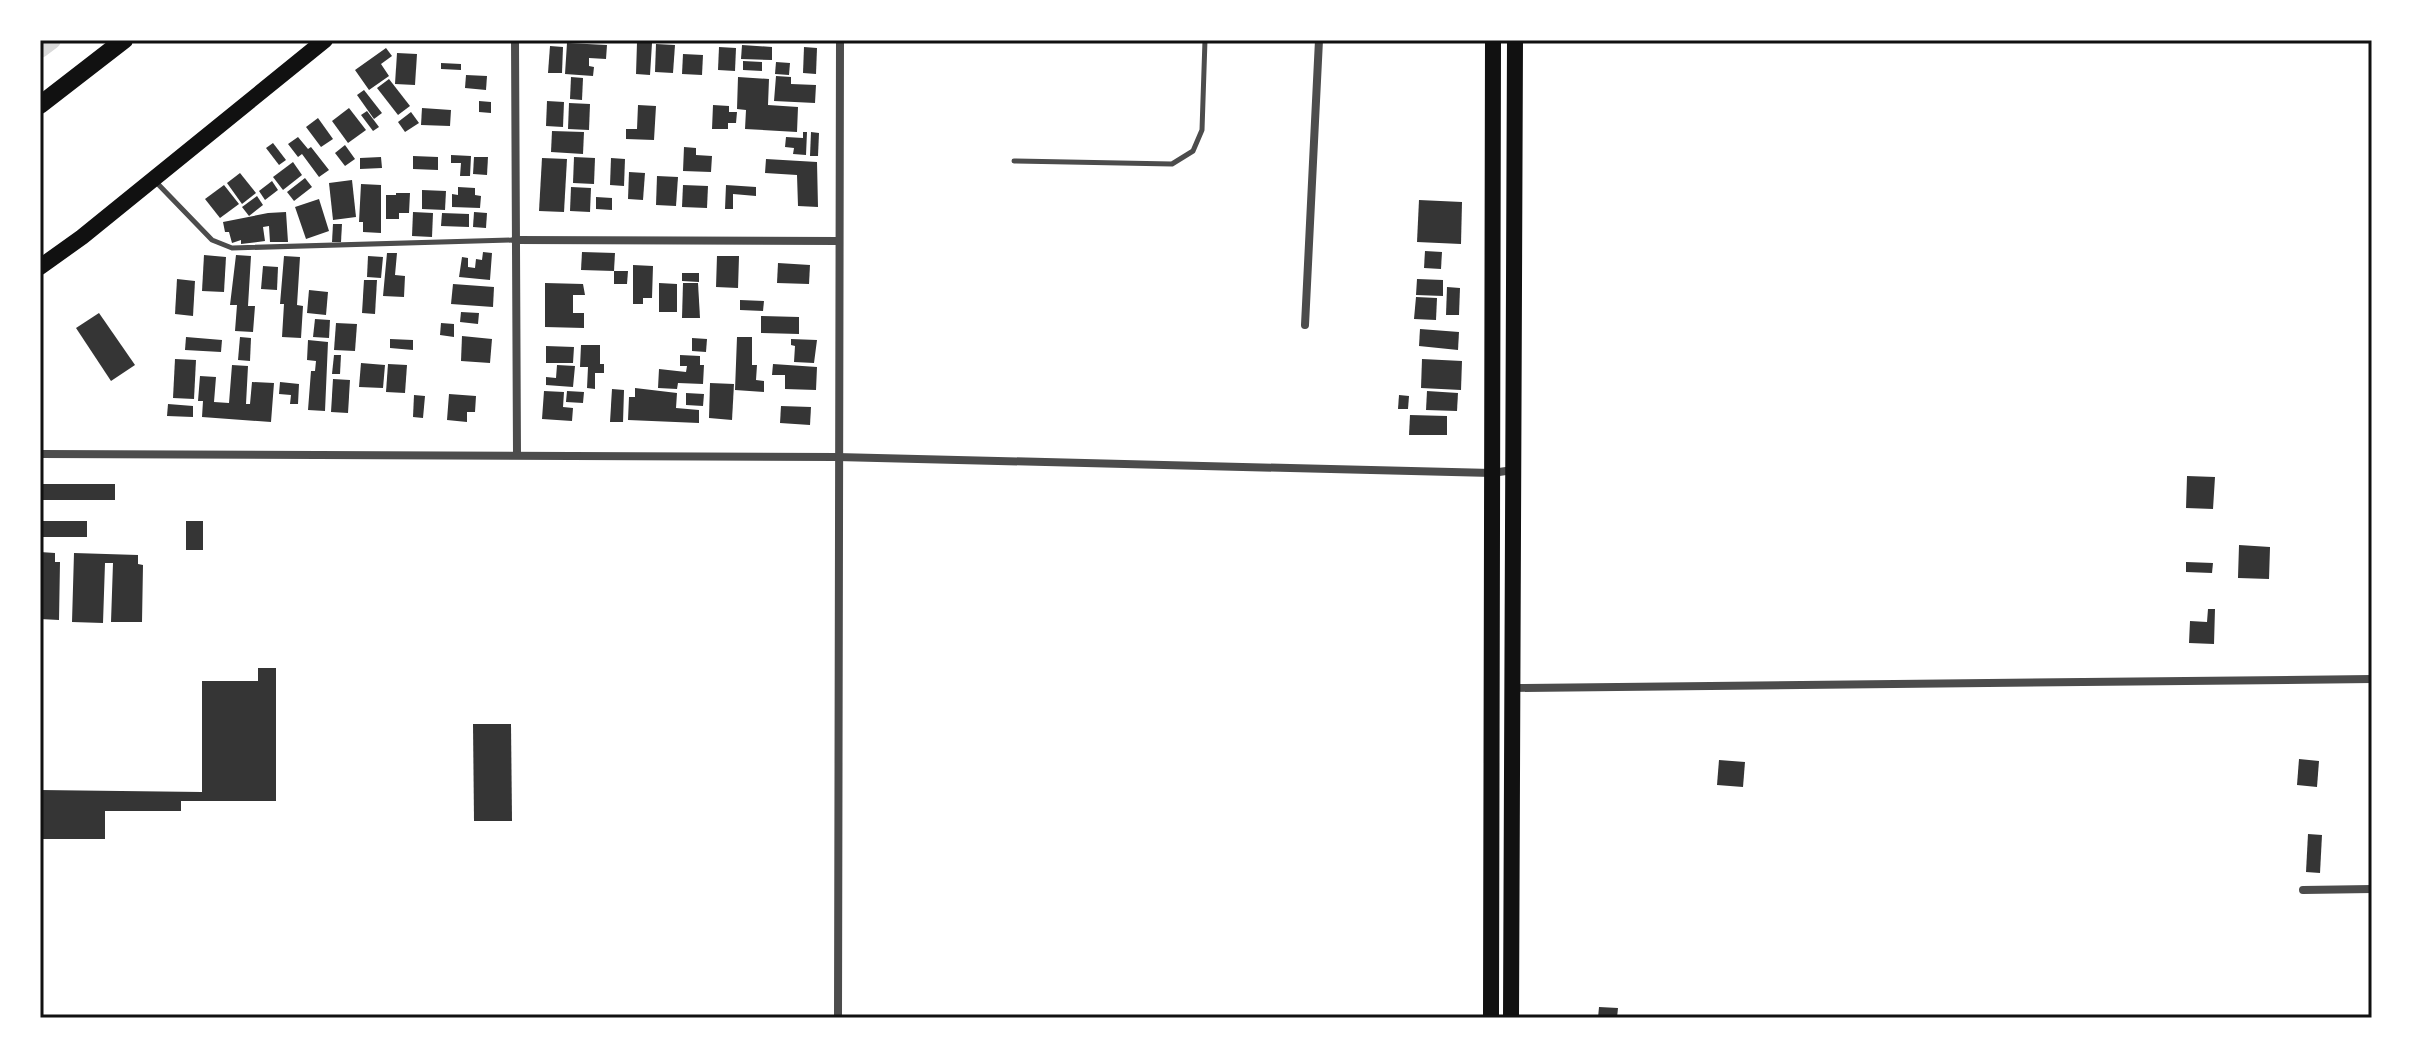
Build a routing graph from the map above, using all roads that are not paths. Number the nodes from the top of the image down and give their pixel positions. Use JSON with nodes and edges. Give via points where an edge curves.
{"nodes":[{"id":1,"x":124,"y":40,"type":"edge"},
{"id":2,"x":325,"y":40,"type":"edge"},
{"id":3,"x":515,"y":40,"type":"edge"},
{"id":4,"x":840,"y":40,"type":"edge"},
{"id":5,"x":1205,"y":40,"type":"edge"},
{"id":6,"x":1319,"y":40,"type":"edge"},
{"id":7,"x":1493,"y":40,"type":"edge"},
{"id":8,"x":1515,"y":40,"type":"edge"},
{"id":9,"x":40,"y":105,"type":"edge"},
{"id":10,"x":1014,"y":161,"type":"dead end"},
{"id":11,"x":153,"y":179,"type":"junction"},
{"id":12,"x":515,"y":240,"type":"junction"},
{"id":13,"x":839,"y":241,"type":"junction"},
{"id":14,"x":40,"y":267,"type":"edge"},
{"id":15,"x":1305,"y":325,"type":"dead end"},
{"id":16,"x":40,"y":454,"type":"edge"},
{"id":17,"x":517,"y":454,"type":"junction"},
{"id":18,"x":837,"y":457,"type":"junction"},
{"id":19,"x":1513,"y":470,"type":"junction"},
{"id":20,"x":1492,"y":473,"type":"junction"},
{"id":21,"x":2372,"y":679,"type":"edge"},
{"id":22,"x":1512,"y":688,"type":"junction"},
{"id":23,"x":2372,"y":889,"type":"edge"},
{"id":24,"x":2303,"y":890,"type":"dead end"},
{"id":25,"x":838,"y":1018,"type":"edge"},
{"id":26,"x":1491,"y":1018,"type":"edge"},
{"id":27,"x":1511,"y":1018,"type":"edge"}],
"edges":[{"from":1,"to":9,"type":"highway"},
{"from":2,"to":11,"type":"main road"},
{"from":3,"to":12,"type":"street"},
{"from":4,"to":13,"type":"street"},
{"from":5,"to":10,"type":"lane","via":[[1202,130],[1193,151],[1172,164]]},
{"from":6,"to":15,"type":"street"},
{"from":7,"to":20,"type":"main road"},
{"from":8,"to":19,"type":"main road"},
{"from":11,"to":12,"type":"lane","via":[[212,240],[232,248]]},
{"from":11,"to":14,"type":"main road"},
{"from":12,"to":13,"type":"street"},
{"from":12,"to":17,"type":"street"},
{"from":13,"to":18,"type":"street"},
{"from":16,"to":17,"type":"street"},
{"from":17,"to":18,"type":"street"},
{"from":18,"to":20,"type":"street"},
{"from":18,"to":25,"type":"street"},
{"from":19,"to":20,"type":"street"},
{"from":19,"to":22,"type":"main road"},
{"from":20,"to":26,"type":"main road"},
{"from":21,"to":22,"type":"street"},
{"from":22,"to":27,"type":"main road"},
{"from":23,"to":24,"type":"street"}]}
